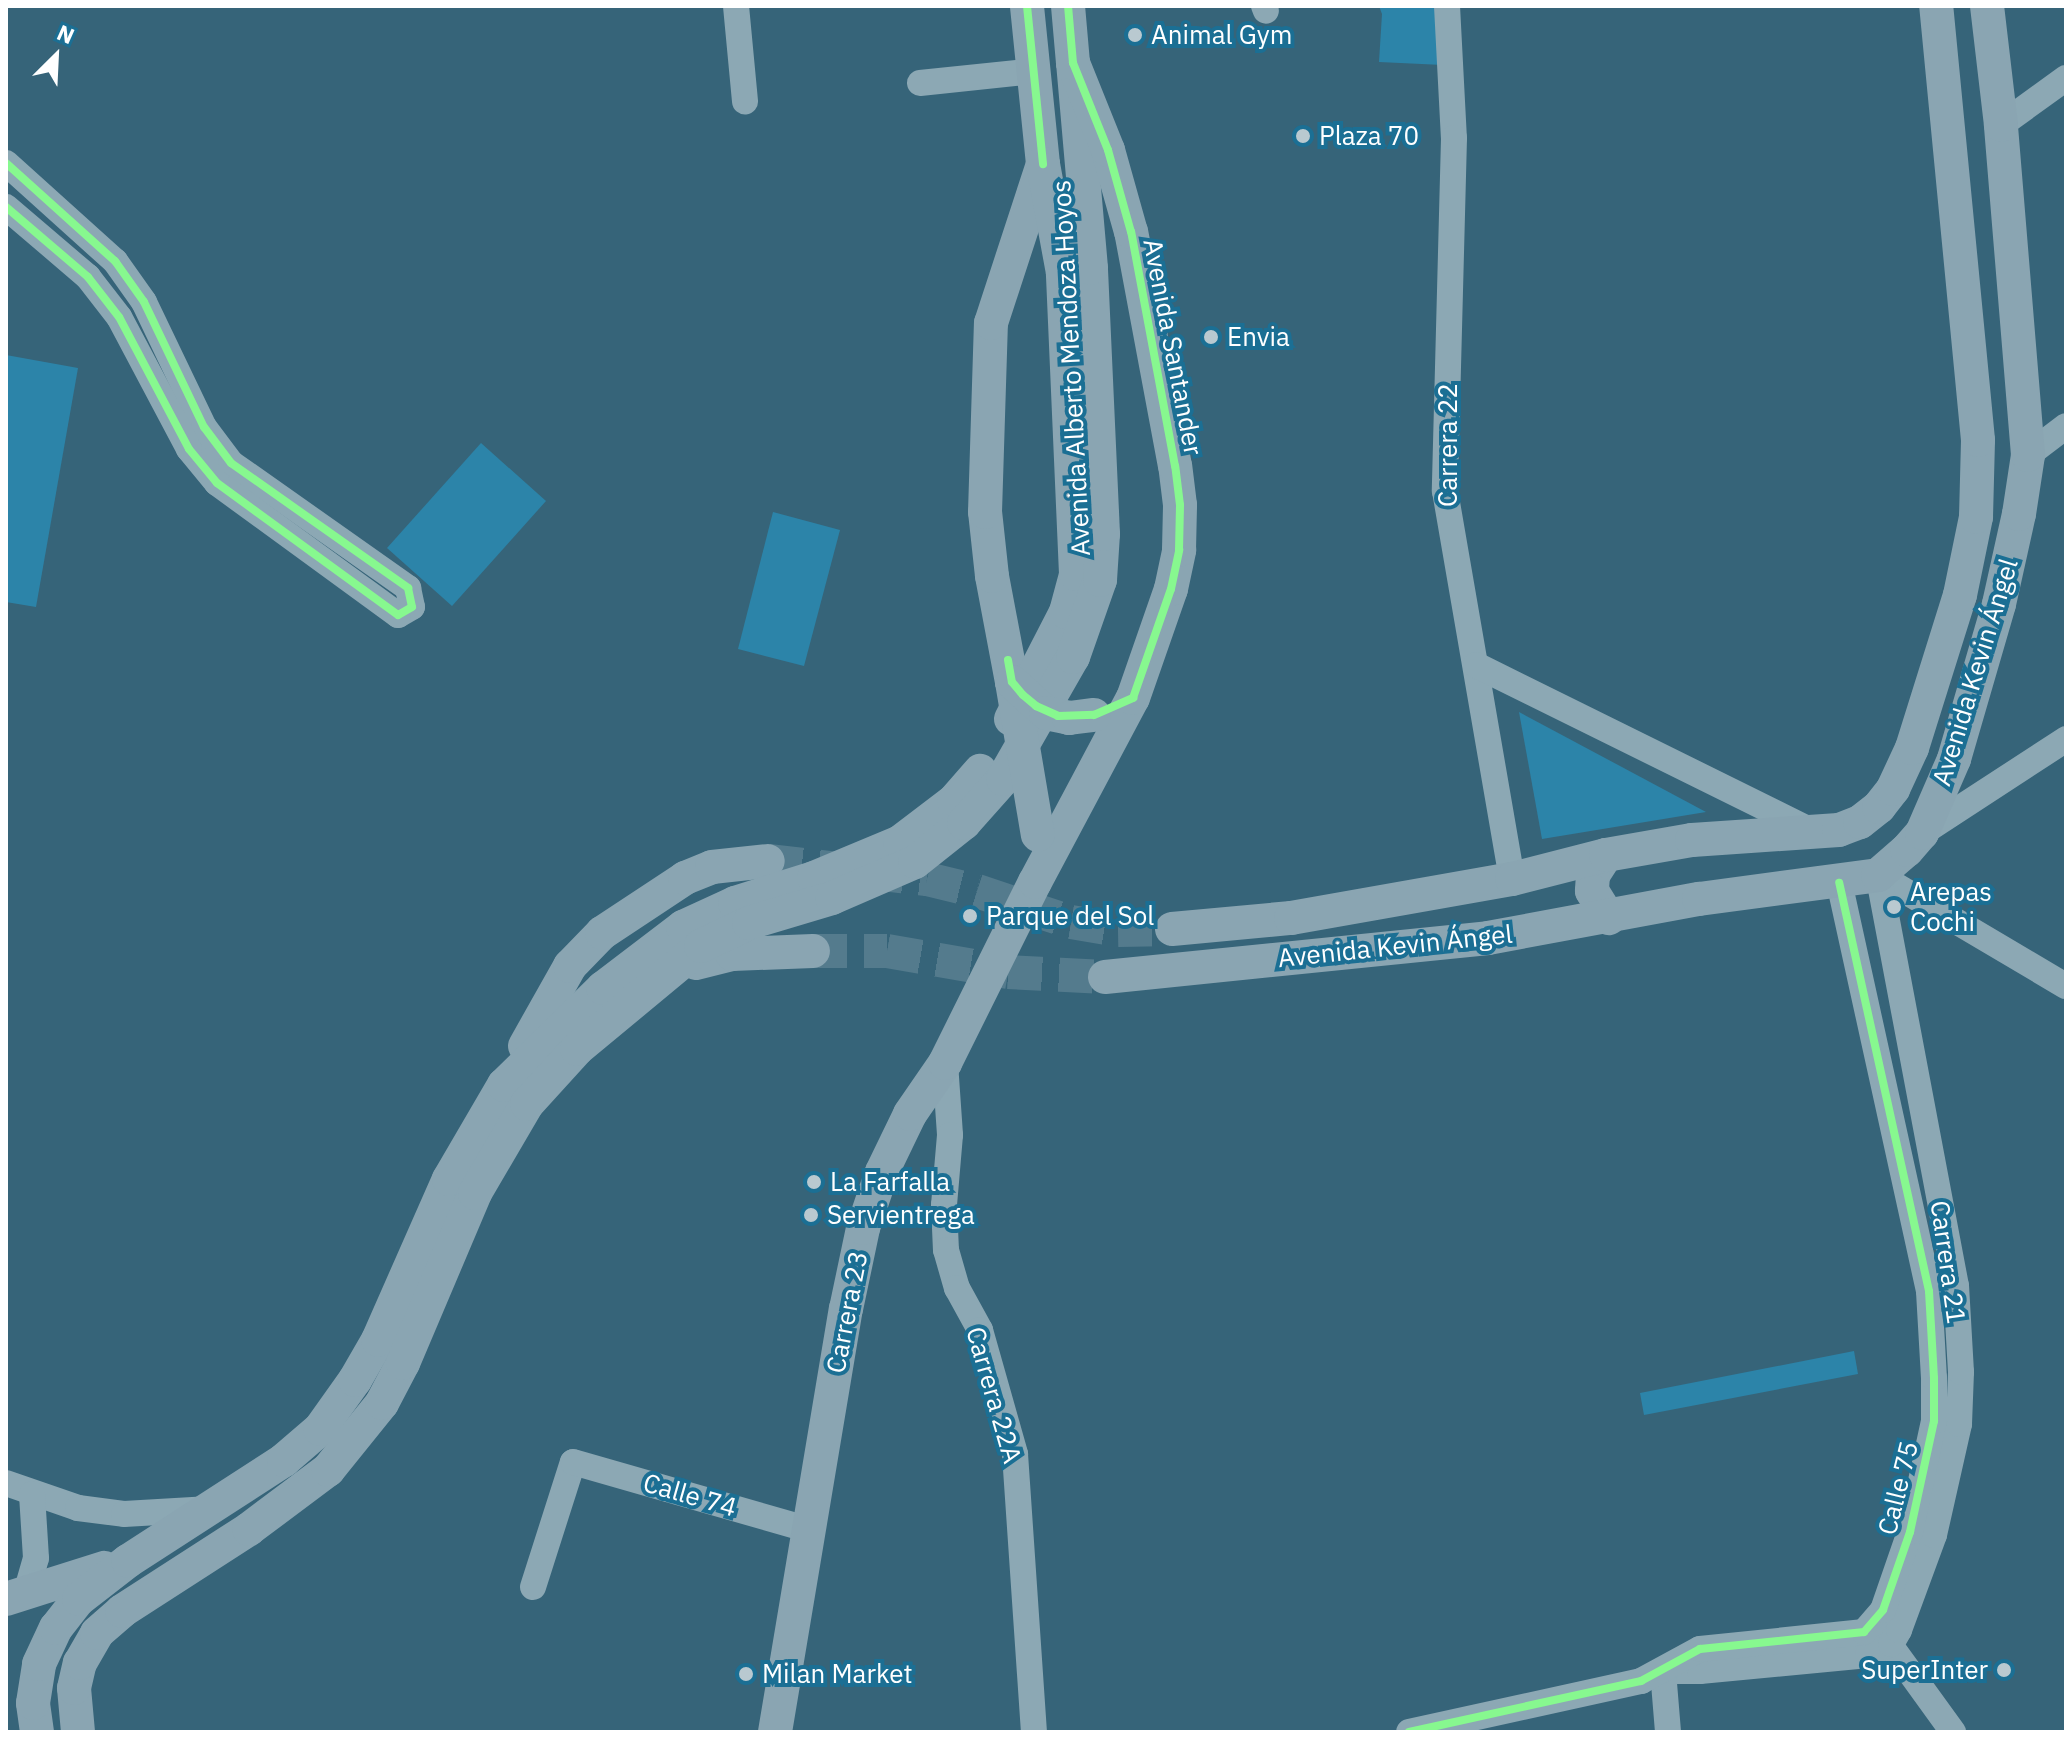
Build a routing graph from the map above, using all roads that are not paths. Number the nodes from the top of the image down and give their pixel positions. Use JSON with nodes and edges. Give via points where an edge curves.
{"nodes":[{"id":1,"x":736,"y":6,"type":"edge"},
{"id":2,"x":1027,"y":6,"type":"edge"},
{"id":3,"x":1068,"y":6,"type":"edge"},
{"id":4,"x":1447,"y":6,"type":"edge"},
{"id":5,"x":1936,"y":6,"type":"edge"},
{"id":6,"x":1987,"y":6,"type":"edge"},
{"id":7,"x":1073,"y":63,"type":"junction"},
{"id":8,"x":1034,"y":71,"type":"junction"},
{"id":9,"x":2066,"y":78,"type":"edge"},
{"id":10,"x":920,"y":83,"type":"dead end"},
{"id":11,"x":745,"y":102,"type":"dead end"},
{"id":12,"x":2001,"y":125,"type":"junction"},
{"id":13,"x":6,"y":163,"type":"edge"},
{"id":14,"x":1043,"y":164,"type":"junction"},
{"id":15,"x":6,"y":207,"type":"edge"},
{"id":16,"x":2066,"y":426,"type":"edge"},
{"id":17,"x":2028,"y":455,"type":"junction"},
{"id":18,"x":1476,"y":665,"type":"junction"},
{"id":19,"x":1010,"y":671,"type":"junction"},
{"id":20,"x":1133,"y":698,"type":"junction"},
{"id":21,"x":2066,"y":739,"type":"edge"},
{"id":22,"x":1814,"y":832,"type":"junction"},
{"id":23,"x":1922,"y":833,"type":"junction"},
{"id":24,"x":1692,"y":840,"type":"junction"},
{"id":25,"x":1606,"y":855,"type":"junction"},
{"id":26,"x":768,"y":861,"type":"tunnel mouth"},
{"id":27,"x":1878,"y":875,"type":"junction"},
{"id":28,"x":1512,"y":879,"type":"junction"},
{"id":29,"x":1035,"y":882,"type":"junction"},
{"id":30,"x":1839,"y":883,"type":"junction"},
{"id":31,"x":1699,"y":899,"type":"junction"},
{"id":32,"x":1609,"y":918,"type":"junction"},
{"id":33,"x":1172,"y":929,"type":"tunnel mouth"},
{"id":34,"x":813,"y":951,"type":"tunnel mouth"},
{"id":35,"x":668,"y":970,"type":"junction"},
{"id":36,"x":1105,"y":977,"type":"tunnel mouth"},
{"id":37,"x":2066,"y":986,"type":"edge"},
{"id":38,"x":945,"y":1063,"type":"junction"},
{"id":39,"x":504,"y":1085,"type":"junction"},
{"id":40,"x":6,"y":1483,"type":"edge"},
{"id":41,"x":32,"y":1494,"type":"junction"},
{"id":42,"x":210,"y":1509,"type":"junction"},
{"id":43,"x":807,"y":1529,"type":"junction"},
{"id":44,"x":128,"y":1561,"type":"junction"},
{"id":45,"x":533,"y":1587,"type":"dead end"},
{"id":46,"x":16,"y":1596,"type":"edge"},
{"id":47,"x":1882,"y":1634,"type":"junction"},
{"id":48,"x":1663,"y":1671,"type":"junction"},
{"id":49,"x":74,"y":1688,"type":"junction"},
{"id":50,"x":25,"y":1711,"type":"edge"},
{"id":51,"x":78,"y":1732,"type":"edge"},
{"id":52,"x":775,"y":1732,"type":"edge"},
{"id":53,"x":1034,"y":1732,"type":"edge"},
{"id":54,"x":1409,"y":1732,"type":"edge"},
{"id":55,"x":1668,"y":1732,"type":"edge"},
{"id":56,"x":1953,"y":1732,"type":"edge"}],
"edges":[{"from":1,"to":11,"type":"street"},
{"from":2,"to":8,"type":"main road"},
{"from":3,"to":7,"type":"main road","name":"Avenida Santander"},
{"from":4,"to":18,"type":"street","name":"Carrera 22","via":[[1454,138],[1445,491]]},
{"from":5,"to":22,"type":"main road","name":"Avenida Kevin Ángel","via":[[1978,440],[1976,517],[1960,595],[1912,748],[1893,789],[1860,822]]},
{"from":6,"to":12,"type":"main road","name":"Avenida Kevin Ángel"},
{"from":7,"to":20,"type":"main road","name":"Avenida Santander","via":[[1108,150],[1131,232],[1180,505],[1171,589]]},
{"from":7,"to":35,"type":"main road","name":"Avenida Alberto Mendoza Hoyos","via":[[1091,268],[1103,534],[1100,580],[1073,657],[1003,779],[964,823],[915,862],[832,898],[749,923],[701,946]]},
{"from":8,"to":10,"type":"street"},
{"from":8,"to":14,"type":"main road"},
{"from":9,"to":12,"type":"street"},
{"from":12,"to":17,"type":"main road","name":"Avenida Kevin Ángel"},
{"from":13,"to":15,"type":"street","via":[[115,261],[144,302],[204,427],[231,463],[408,588],[412,607],[398,615],[217,483],[189,449],[119,317],[88,277]]},
{"from":14,"to":19,"type":"main road","via":[[991,323],[985,512]]},
{"from":14,"to":39,"type":"main road","name":"Avenida Alberto Mendoza Hoyos","via":[[1063,273],[1076,574],[1066,612],[990,760],[954,801],[900,842],[683,927],[603,988]]},
{"from":16,"to":17,"type":"street"},
{"from":17,"to":23,"type":"main road","name":"Avenida Kevin Ángel","via":[[1999,604],[1954,759]]},
{"from":18,"to":22,"type":"street"},
{"from":18,"to":28,"type":"street","name":"Carrera 22"},
{"from":19,"to":20,"type":"main road","bridge":true,"via":[[1046,713],[1069,718],[1094,715]]},
{"from":19,"to":29,"type":"main road","name":"Carrera 23","bridge":true,"via":[[1038,835]]},
{"from":20,"to":29,"type":"main road","name":"Carrera 23"},
{"from":21,"to":23,"type":"street"},
{"from":22,"to":24,"type":"main road","name":"Avenida Kevin Ángel"},
{"from":23,"to":27,"type":"main road","name":"Avenida Kevin Ángel"},
{"from":24,"to":25,"type":"main road","name":"Avenida Kevin Ángel"},
{"from":24,"to":31,"type":"main road","via":[[1710,868]]},
{"from":25,"to":28,"type":"main road","name":"Avenida Kevin Ángel"},
{"from":25,"to":32,"type":"main road","via":[[1593,875],[1592,891]]},
{"from":26,"to":39,"type":"main road","via":[[712,867],[685,878],[602,933],[570,966]]},
{"from":27,"to":30,"type":"main road","name":"Avenida Kevin Ángel"},
{"from":27,"to":37,"type":"street"},
{"from":27,"to":47,"type":"street","name":"Carrera 21","via":[[1956,1286],[1961,1372],[1959,1424],[1934,1535],[1899,1630]]},
{"from":28,"to":33,"type":"main road","name":"Avenida Kevin Ángel","via":[[1291,918]]},
{"from":29,"to":38,"type":"main road","name":"Carrera 23"},
{"from":30,"to":31,"type":"main road","name":"Avenida Kevin Ángel"},
{"from":30,"to":47,"type":"street","name":"Calle 75","via":[[1929,1291],[1934,1378],[1934,1421],[1910,1532],[1883,1610]]},
{"from":31,"to":32,"type":"main road","name":"Avenida Kevin Ángel"},
{"from":32,"to":36,"type":"main road","name":"Avenida Kevin Ángel","via":[[1488,938]]},
{"from":34,"to":35,"type":"main road","via":[[732,954]]},
{"from":35,"to":49,"type":"main road","name":"Avenida Alberto Mendoza Hoyos","via":[[577,1049],[527,1104],[475,1193],[403,1363],[382,1403],[347,1449],[264,1519],[122,1611],[97,1633],[80,1663]]},
{"from":38,"to":43,"type":"main road","name":"Carrera 23","via":[[910,1114],[863,1228]]},
{"from":38,"to":53,"type":"street","name":"Carrera 22A","via":[[950,1135],[946,1250],[957,1288],[980,1330],[1015,1454]]},
{"from":39,"to":42,"type":"main road","name":"Avenida Alberto Mendoza Hoyos","via":[[449,1179],[355,1380],[320,1429]]},
{"from":40,"to":41,"type":"street"},
{"from":41,"to":42,"type":"street","via":[[124,1514]]},
{"from":41,"to":46,"type":"street","via":[[36,1558]]},
{"from":42,"to":44,"type":"main road","name":"Avenida Alberto Mendoza Hoyos"},
{"from":43,"to":45,"type":"street","name":"Calle 74","via":[[573,1462]]},
{"from":43,"to":52,"type":"main road","name":"Carrera 23"},
{"from":44,"to":46,"type":"main road"},
{"from":44,"to":50,"type":"main road","name":"Avenida Alberto Mendoza Hoyos","via":[[79,1599],[56,1628]]},
{"from":47,"to":48,"type":"street","via":[[1868,1655]]},
{"from":47,"to":56,"type":"street"},
{"from":48,"to":54,"type":"street","via":[[1641,1681]]},
{"from":48,"to":55,"type":"street"},
{"from":49,"to":50,"type":"main road"},
{"from":49,"to":51,"type":"main road","name":"Avenida Alberto Mendoza Hoyos"}]}
